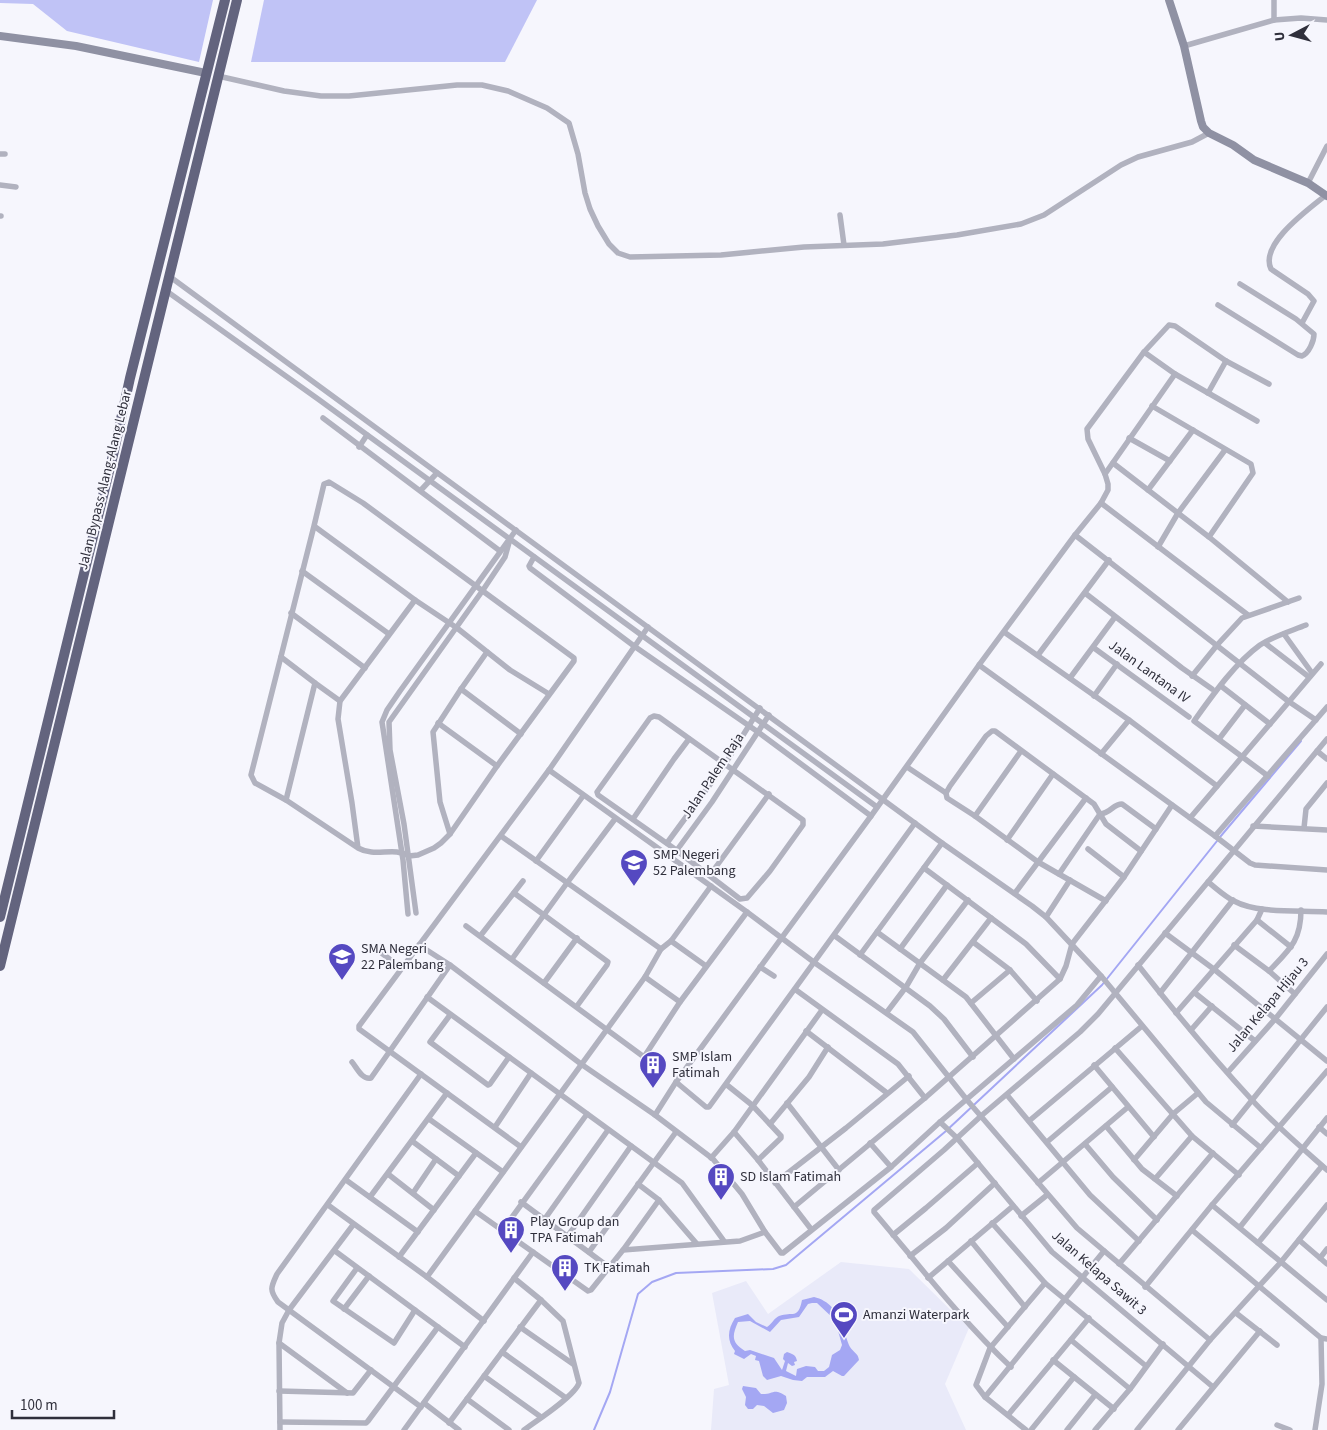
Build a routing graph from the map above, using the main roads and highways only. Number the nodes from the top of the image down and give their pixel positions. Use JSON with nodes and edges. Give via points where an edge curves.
{"nodes":[{"id":1,"x":225,"y":0,"type":"edge"},
{"id":2,"x":237,"y":0,"type":"edge"},
{"id":3,"x":43,"y":744,"type":"junction"},
{"id":4,"x":54,"y":747,"type":"junction"},
{"id":5,"x":0,"y":917,"type":"edge"},
{"id":6,"x":0,"y":966,"type":"edge"}],
"edges":[{"from":1,"to":3,"type":"highway","name":"Jalan Bypass Alang-Alang Lebar","via":[[204,73]]},
{"from":2,"to":4,"type":"highway","name":"Jalan Bypass Alang-Alang Lebar"},
{"from":3,"to":4,"type":"highway"},
{"from":3,"to":5,"type":"highway","name":"Jalan Bypass Alang-Alang Lebar"},
{"from":4,"to":6,"type":"highway","name":"Jalan Bypass Alang-Alang Lebar"}]}
